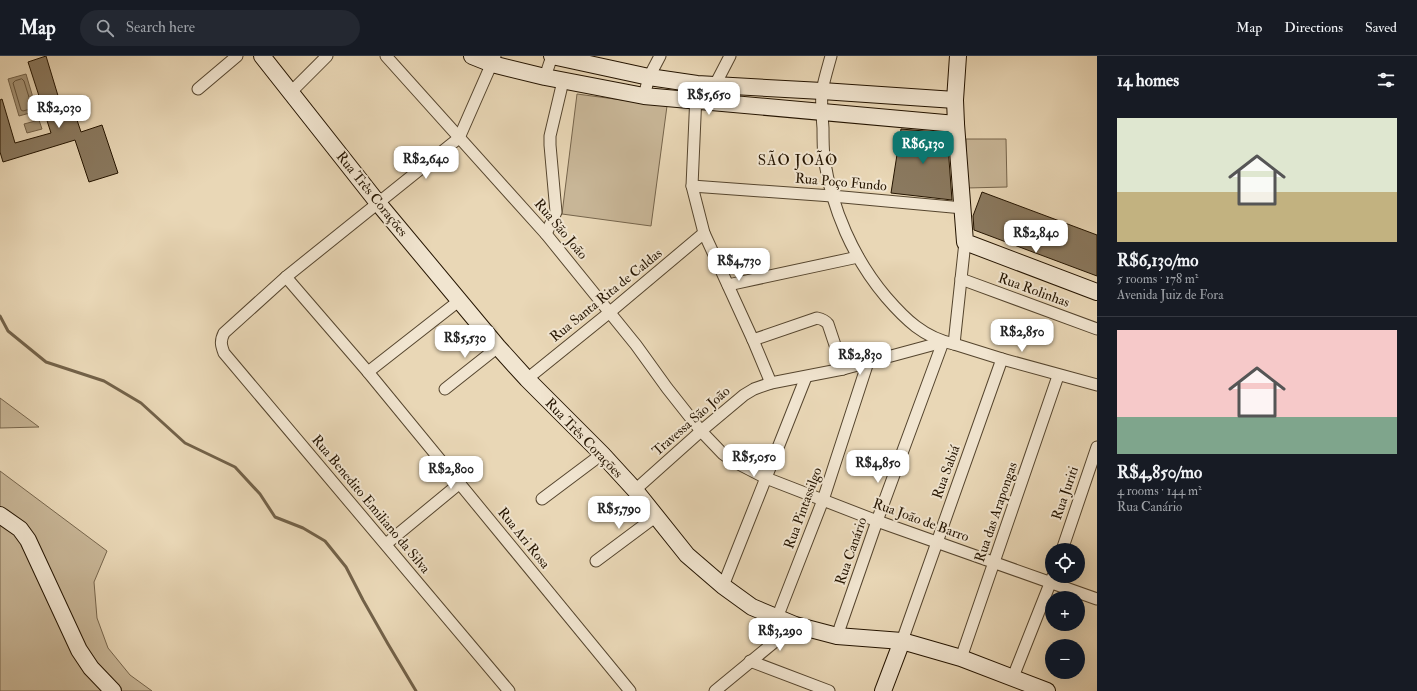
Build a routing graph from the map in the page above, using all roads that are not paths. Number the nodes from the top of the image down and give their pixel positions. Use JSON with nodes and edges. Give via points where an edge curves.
{"nodes":[{"id":1,"x":237,"y":56,"type":"edge"},
{"id":2,"x":262,"y":56,"type":"edge"},
{"id":3,"x":327,"y":56,"type":"edge"},
{"id":4,"x":386,"y":56,"type":"edge"},
{"id":5,"x":472,"y":56,"type":"edge"},
{"id":6,"x":552,"y":56,"type":"edge"},
{"id":7,"x":660,"y":56,"type":"edge"},
{"id":8,"x":730,"y":56,"type":"edge"},
{"id":9,"x":831,"y":56,"type":"edge"},
{"id":10,"x":958,"y":56,"type":"edge"},
{"id":11,"x":493,"y":60,"type":"edge"},
{"id":12,"x":545,"y":76,"type":"junction"},
{"id":13,"x":650,"y":77,"type":"junction"},
{"id":14,"x":564,"y":81,"type":"junction"},
{"id":15,"x":697,"y":84,"type":"junction"},
{"id":16,"x":715,"y":85,"type":"junction"},
{"id":17,"x":198,"y":89,"type":"dead end"},
{"id":18,"x":822,"y":91,"type":"junction"},
{"id":19,"x":291,"y":92,"type":"junction"},
{"id":20,"x":644,"y":96,"type":"junction"},
{"id":21,"x":956,"y":100,"type":"junction"},
{"id":22,"x":696,"y":101,"type":"junction"},
{"id":23,"x":714,"y":102,"type":"junction"},
{"id":24,"x":822,"y":111,"type":"junction"},
{"id":25,"x":956,"y":124,"type":"junction"},
{"id":26,"x":459,"y":138,"type":"junction"},
{"id":27,"x":692,"y":186,"type":"junction"},
{"id":28,"x":832,"y":196,"type":"junction"},
{"id":29,"x":378,"y":203,"type":"junction"},
{"id":30,"x":963,"y":208,"type":"junction"},
{"id":31,"x":704,"y":233,"type":"junction"},
{"id":32,"x":546,"y":234,"type":"junction"},
{"id":33,"x":965,"y":242,"type":"junction"},
{"id":34,"x":858,"y":257,"type":"junction"},
{"id":35,"x":286,"y":277,"type":"junction"},
{"id":36,"x":961,"y":279,"type":"junction"},
{"id":37,"x":728,"y":285,"type":"junction"},
{"id":38,"x":1097,"y":292,"type":"edge"},
{"id":39,"x":460,"y":300,"type":"junction"},
{"id":40,"x":610,"y":312,"type":"junction"},
{"id":41,"x":1097,"y":329,"type":"edge"},
{"id":42,"x":753,"y":340,"type":"junction"},
{"id":43,"x":949,"y":343,"type":"junction"},
{"id":44,"x":498,"y":347,"type":"junction"},
{"id":45,"x":1002,"y":359,"type":"junction"},
{"id":46,"x":868,"y":362,"type":"junction"},
{"id":47,"x":844,"y":369,"type":"junction"},
{"id":48,"x":368,"y":372,"type":"junction"},
{"id":49,"x":1058,"y":376,"type":"junction"},
{"id":50,"x":806,"y":377,"type":"junction"},
{"id":51,"x":527,"y":379,"type":"junction"},
{"id":52,"x":771,"y":383,"type":"junction"},
{"id":53,"x":1097,"y":385,"type":"edge"},
{"id":54,"x":445,"y":389,"type":"dead end"},
{"id":55,"x":702,"y":431,"type":"junction"},
{"id":56,"x":1097,"y":447,"type":"edge"},
{"id":57,"x":602,"y":454,"type":"junction"},
{"id":58,"x":766,"y":478,"type":"junction"},
{"id":59,"x":460,"y":483,"type":"junction"},
{"id":60,"x":635,"y":490,"type":"junction"},
{"id":61,"x":542,"y":499,"type":"dead end"},
{"id":62,"x":823,"y":500,"type":"junction"},
{"id":63,"x":0,"y":515,"type":"edge"},
{"id":64,"x":655,"y":517,"type":"junction"},
{"id":65,"x":877,"y":521,"type":"junction"},
{"id":66,"x":937,"y":543,"type":"junction"},
{"id":67,"x":1064,"y":543,"type":"edge"},
{"id":68,"x":386,"y":544,"type":"junction"},
{"id":69,"x":596,"y":561,"type":"dead end"},
{"id":70,"x":995,"y":562,"type":"junction"},
{"id":71,"x":1045,"y":578,"type":"edge"},
{"id":72,"x":1051,"y":583,"type":"edge"},
{"id":73,"x":1059,"y":583,"type":"edge"},
{"id":74,"x":723,"y":586,"type":"junction"},
{"id":75,"x":1097,"y":599,"type":"edge"},
{"id":76,"x":777,"y":618,"type":"junction"},
{"id":77,"x":795,"y":625,"type":"junction"},
{"id":78,"x":837,"y":636,"type":"junction"},
{"id":79,"x":902,"y":640,"type":"junction"},
{"id":80,"x":961,"y":658,"type":"junction"},
{"id":81,"x":750,"y":661,"type":"junction"},
{"id":82,"x":1013,"y":677,"type":"junction"},
{"id":83,"x":113,"y":691,"type":"edge"},
{"id":84,"x":509,"y":691,"type":"edge"},
{"id":85,"x":630,"y":691,"type":"edge"},
{"id":86,"x":715,"y":691,"type":"edge"},
{"id":87,"x":830,"y":691,"type":"edge"},
{"id":88,"x":883,"y":691,"type":"edge"},
{"id":89,"x":1047,"y":691,"type":"edge"}],
"edges":[{"from":1,"to":17,"type":"street"},
{"from":2,"to":19,"type":"street","name":"Rua Três Corações"},
{"from":3,"to":19,"type":"street"},
{"from":4,"to":26,"type":"street","name":"Rua São João"},
{"from":5,"to":11,"type":"street"},
{"from":6,"to":12,"type":"street"},
{"from":6,"to":13,"type":"street"},
{"from":7,"to":13,"type":"street"},
{"from":8,"to":16,"type":"street"},
{"from":9,"to":18,"type":"street"},
{"from":10,"to":21,"type":"street"},
{"from":11,"to":12,"type":"street"},
{"from":11,"to":26,"type":"street"},
{"from":12,"to":14,"type":"street"},
{"from":13,"to":15,"type":"street"},
{"from":13,"to":20,"type":"street"},
{"from":14,"to":20,"type":"street"},
{"from":14,"to":32,"type":"street","via":[[550,136],[556,212]]},
{"from":15,"to":16,"type":"street"},
{"from":15,"to":22,"type":"street"},
{"from":16,"to":18,"type":"street"},
{"from":16,"to":23,"type":"street"},
{"from":18,"to":21,"type":"street"},
{"from":18,"to":24,"type":"street"},
{"from":19,"to":29,"type":"street","name":"Rua Três Corações"},
{"from":20,"to":22,"type":"street"},
{"from":21,"to":25,"type":"street"},
{"from":22,"to":23,"type":"street"},
{"from":22,"to":27,"type":"street"},
{"from":23,"to":24,"type":"street"},
{"from":24,"to":25,"type":"street"},
{"from":24,"to":28,"type":"street","via":[[824,157]]},
{"from":25,"to":30,"type":"street"},
{"from":26,"to":29,"type":"street"},
{"from":26,"to":32,"type":"street","name":"Rua São João"},
{"from":27,"to":28,"type":"street","name":"Rua Poço Fundo"},
{"from":27,"to":31,"type":"street"},
{"from":28,"to":30,"type":"street","name":"Rua Poço Fundo"},
{"from":28,"to":34,"type":"street"},
{"from":29,"to":35,"type":"street"},
{"from":29,"to":39,"type":"street","name":"Rua Três Corações"},
{"from":30,"to":33,"type":"street"},
{"from":31,"to":37,"type":"street"},
{"from":31,"to":40,"type":"street","name":"Rua Santa Rita de Caldas"},
{"from":32,"to":40,"type":"street","name":"Rua São João"},
{"from":33,"to":36,"type":"street","name":"Rua Canário"},
{"from":33,"to":38,"type":"street"},
{"from":34,"to":37,"type":"street"},
{"from":34,"to":43,"type":"street","via":[[874,283],[900,314],[924,333]]},
{"from":35,"to":48,"type":"street","name":"Rua Ari Rosa"},
{"from":35,"to":68,"type":"street","name":"Rua Benedito Emiliano da Silva","via":[[224,333],[221,345],[224,353]]},
{"from":36,"to":41,"type":"street","name":"Rua Rolinhas"},
{"from":36,"to":43,"type":"street","name":"Rua Canário"},
{"from":37,"to":42,"type":"street"},
{"from":39,"to":44,"type":"street","name":"Rua Três Corações"},
{"from":39,"to":48,"type":"street"},
{"from":40,"to":51,"type":"street","name":"Rua Santa Rita de Caldas"},
{"from":40,"to":55,"type":"street","name":"Rua São João"},
{"from":42,"to":47,"type":"street","via":[[817,318],[822,319],[828,324]]},
{"from":42,"to":52,"type":"street"},
{"from":43,"to":45,"type":"street"},
{"from":43,"to":46,"type":"street","name":"Travessa São João"},
{"from":43,"to":65,"type":"street","name":"Rua Canário"},
{"from":44,"to":51,"type":"street","name":"Rua Três Corações"},
{"from":44,"to":54,"type":"street"},
{"from":45,"to":49,"type":"street"},
{"from":45,"to":66,"type":"street","name":"Rua Sabiá"},
{"from":46,"to":47,"type":"street","name":"Travessa São João"},
{"from":46,"to":62,"type":"street","name":"Rua Pintassilgo"},
{"from":47,"to":50,"type":"street","name":"Travessa São João"},
{"from":48,"to":59,"type":"street","name":"Rua Ari Rosa"},
{"from":49,"to":53,"type":"street"},
{"from":49,"to":70,"type":"street","name":"Rua das Arapongas"},
{"from":50,"to":52,"type":"street","name":"Travessa São João"},
{"from":50,"to":58,"type":"street"},
{"from":51,"to":57,"type":"street","name":"Rua Três Corações"},
{"from":52,"to":55,"type":"street","name":"Travessa São João","via":[[744,395]]},
{"from":55,"to":58,"type":"street","name":"Rua João de Barro","via":[[723,454]]},
{"from":55,"to":60,"type":"street","name":"Travessa São João"},
{"from":56,"to":67,"type":"street","name":"Rua Juriti"},
{"from":57,"to":60,"type":"street","name":"Rua Três Corações"},
{"from":57,"to":61,"type":"street"},
{"from":58,"to":62,"type":"street","name":"Rua João de Barro"},
{"from":58,"to":74,"type":"street"},
{"from":59,"to":68,"type":"street"},
{"from":59,"to":85,"type":"street","name":"Rua Ari Rosa"},
{"from":60,"to":64,"type":"street","name":"Rua Três Corações"},
{"from":62,"to":65,"type":"street","name":"Rua João de Barro"},
{"from":62,"to":76,"type":"street","name":"Rua Pintassilgo"},
{"from":63,"to":83,"type":"street","via":[[20,529],[28,540],[79,650],[91,668]]},
{"from":64,"to":69,"type":"street"},
{"from":64,"to":74,"type":"street","name":"Rua Três Corações","via":[[687,556]]},
{"from":65,"to":66,"type":"street","name":"Rua João de Barro"},
{"from":65,"to":78,"type":"street","name":"Rua Canário"},
{"from":66,"to":70,"type":"street","name":"Rua João de Barro"},
{"from":66,"to":79,"type":"street","name":"Rua Sabiá"},
{"from":68,"to":84,"type":"street","name":"Rua Benedito Emiliano da Silva"},
{"from":70,"to":71,"type":"street","name":"Rua João de Barro"},
{"from":70,"to":80,"type":"street","name":"Rua das Arapongas"},
{"from":72,"to":82,"type":"street"},
{"from":73,"to":75,"type":"street","name":"Rua João de Barro"},
{"from":74,"to":76,"type":"street","name":"Rua Três Corações","via":[[752,607]]},
{"from":76,"to":77,"type":"street","name":"Rua Três Corações"},
{"from":77,"to":78,"type":"street","name":"Rua Três Corações"},
{"from":77,"to":81,"type":"street"},
{"from":78,"to":79,"type":"street","name":"Rua Três Corações"},
{"from":79,"to":80,"type":"street","name":"Rua Três Corações"},
{"from":79,"to":88,"type":"street"},
{"from":80,"to":82,"type":"street","name":"Rua Três Corações"},
{"from":81,"to":86,"type":"street"},
{"from":81,"to":87,"type":"street"},
{"from":82,"to":89,"type":"street","name":"Rua Três Corações"}]}
